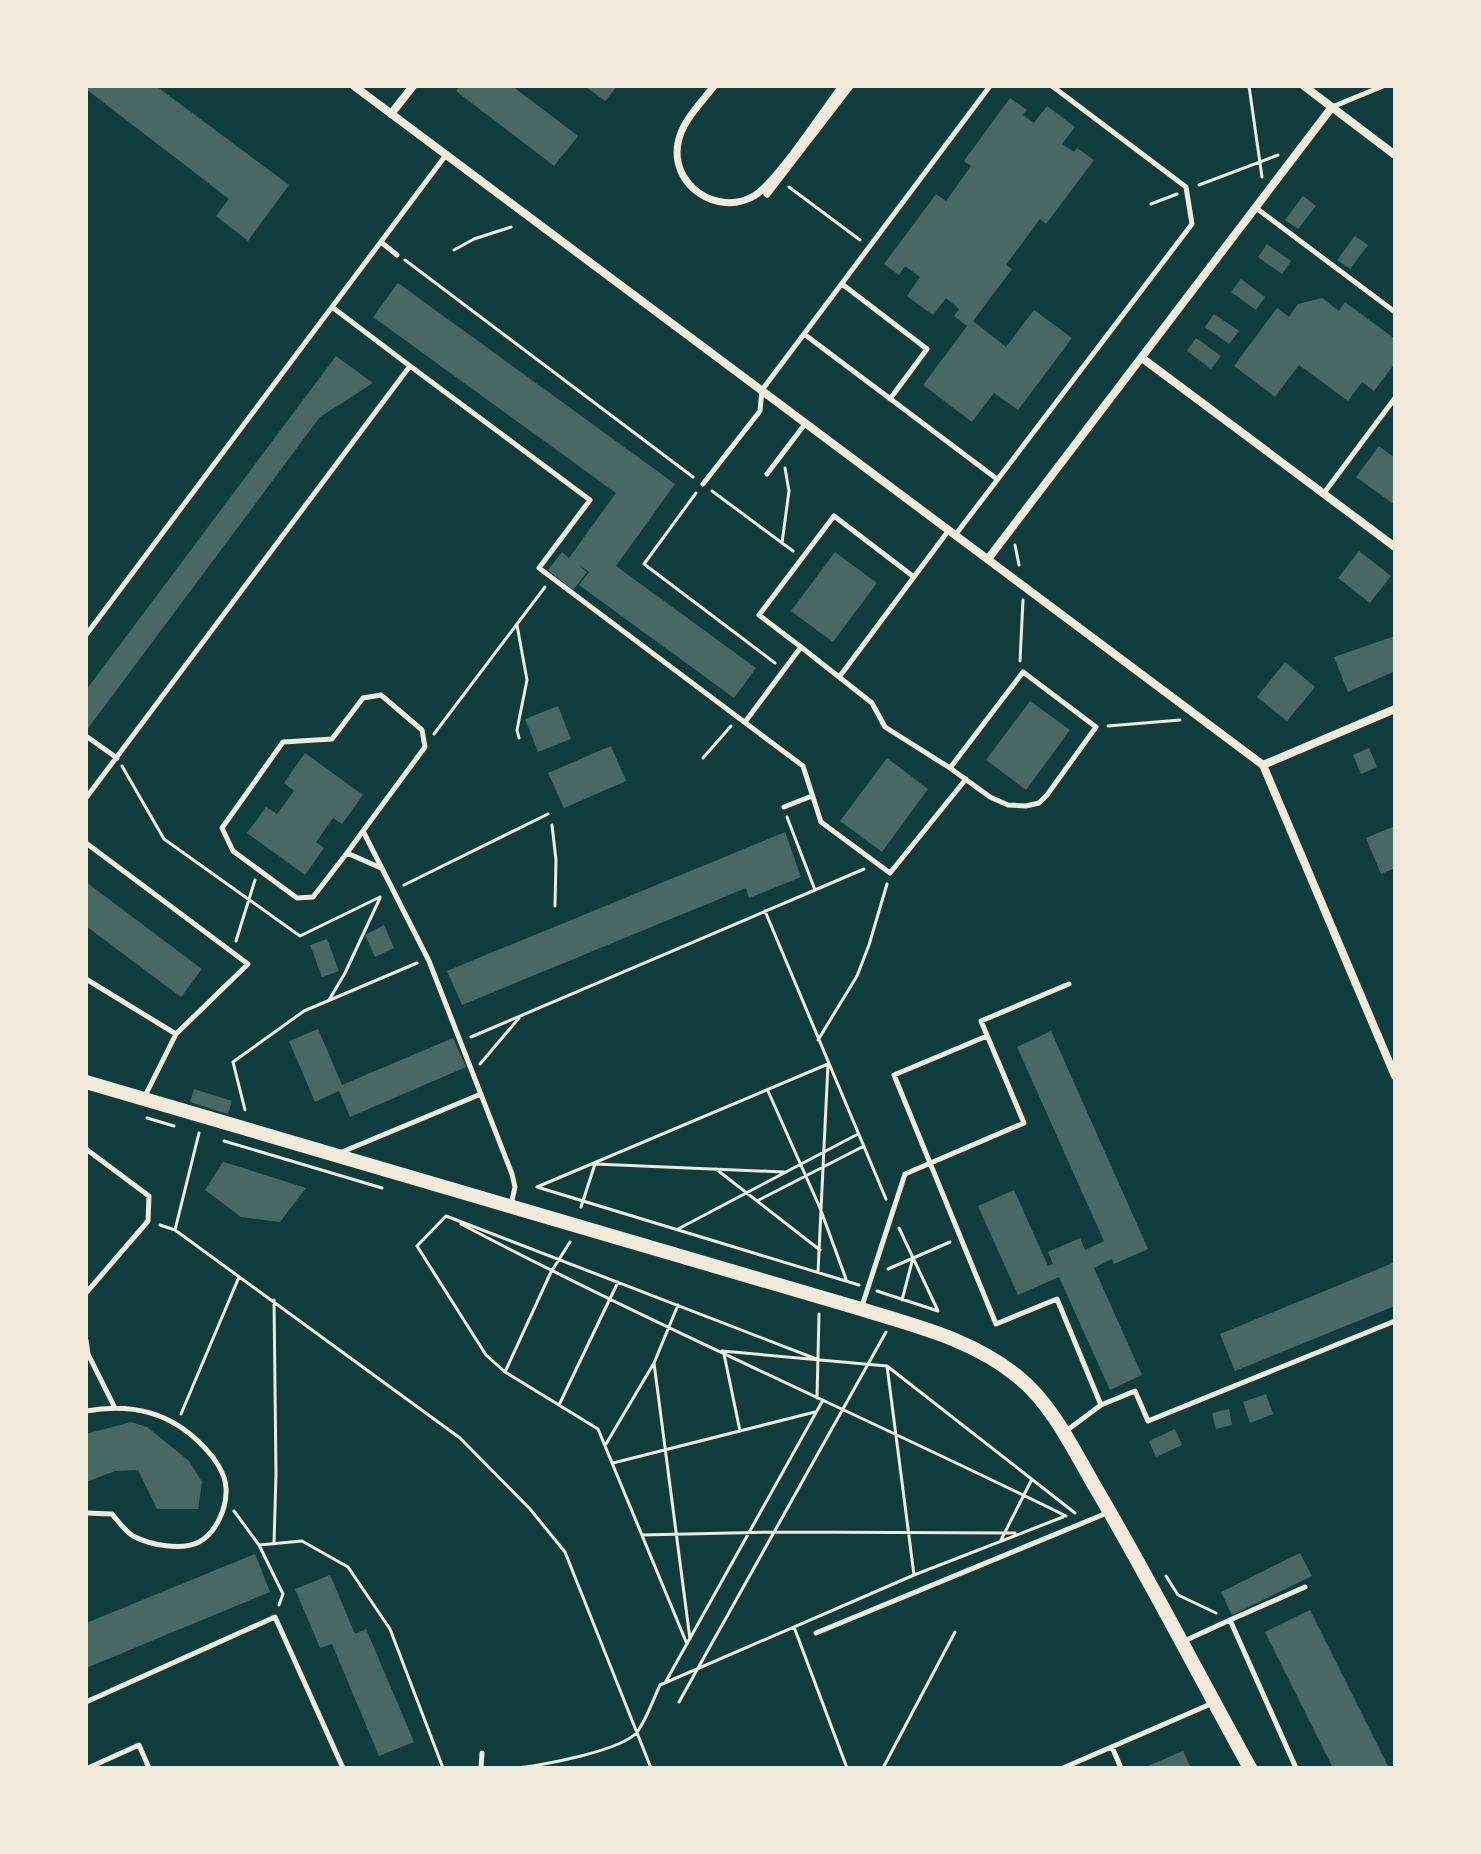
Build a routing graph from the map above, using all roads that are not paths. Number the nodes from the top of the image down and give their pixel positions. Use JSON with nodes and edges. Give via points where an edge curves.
{"nodes":[{"id":1,"x":354,"y":86,"type":"edge"},
{"id":2,"x":413,"y":86,"type":"edge"},
{"id":3,"x":714,"y":86,"type":"edge"},
{"id":4,"x":842,"y":86,"type":"edge"},
{"id":5,"x":850,"y":86,"type":"edge"},
{"id":6,"x":990,"y":86,"type":"edge"},
{"id":7,"x":1052,"y":86,"type":"edge"},
{"id":8,"x":1304,"y":86,"type":"edge"},
{"id":9,"x":1383,"y":86,"type":"edge"},
{"id":10,"x":1332,"y":107,"type":"junction"},
{"id":11,"x":391,"y":114,"type":"junction"},
{"id":12,"x":446,"y":155,"type":"junction"},
{"id":13,"x":1395,"y":155,"type":"edge"},
{"id":14,"x":767,"y":194,"type":"dead end"},
{"id":15,"x":1256,"y":208,"type":"junction"},
{"id":16,"x":381,"y":242,"type":"junction"},
{"id":17,"x":397,"y":255,"type":"road end"},
{"id":18,"x":842,"y":284,"type":"junction"},
{"id":19,"x":332,"y":307,"type":"junction"},
{"id":20,"x":1395,"y":312,"type":"edge"},
{"id":21,"x":804,"y":334,"type":"junction"},
{"id":22,"x":1142,"y":358,"type":"junction"},
{"id":23,"x":410,"y":366,"type":"junction"},
{"id":24,"x":762,"y":390,"type":"junction"},
{"id":25,"x":1395,"y":398,"type":"edge"},
{"id":26,"x":890,"y":399,"type":"junction"},
{"id":27,"x":806,"y":423,"type":"junction"},
{"id":28,"x":767,"y":474,"type":"dead end"},
{"id":29,"x":997,"y":479,"type":"junction"},
{"id":30,"x":703,"y":484,"type":"road end"},
{"id":31,"x":1324,"y":493,"type":"junction"},
{"id":32,"x":952,"y":532,"type":"junction"},
{"id":33,"x":1395,"y":547,"type":"edge"},
{"id":34,"x":988,"y":559,"type":"junction"},
{"id":35,"x":914,"y":577,"type":"junction"},
{"id":36,"x":86,"y":635,"type":"edge"},
{"id":37,"x":801,"y":647,"type":"junction"},
{"id":38,"x":840,"y":676,"type":"junction"},
{"id":39,"x":1395,"y":709,"type":"edge"},
{"id":40,"x":745,"y":722,"type":"junction"},
{"id":41,"x":86,"y":736,"type":"edge"},
{"id":42,"x":117,"y":758,"type":"junction"},
{"id":43,"x":1263,"y":765,"type":"junction"},
{"id":44,"x":950,"y":768,"type":"junction"},
{"id":45,"x":966,"y":779,"type":"junction"},
{"id":46,"x":812,"y":796,"type":"junction"},
{"id":47,"x":86,"y":798,"type":"edge"},
{"id":48,"x":784,"y":807,"type":"road end"},
{"id":49,"x":363,"y":831,"type":"junction"},
{"id":50,"x":86,"y":843,"type":"edge"},
{"id":51,"x":347,"y":853,"type":"junction"},
{"id":52,"x":381,"y":868,"type":"junction"},
{"id":53,"x":86,"y":979,"type":"edge"},
{"id":54,"x":1069,"y":984,"type":"dead end"},
{"id":55,"x":176,"y":1034,"type":"junction"},
{"id":56,"x":987,"y":1036,"type":"junction"},
{"id":57,"x":1391,"y":1055,"type":"edge"},
{"id":58,"x":1395,"y":1076,"type":"edge"},
{"id":59,"x":86,"y":1082,"type":"edge"},
{"id":60,"x":481,"y":1094,"type":"junction"},
{"id":61,"x":143,"y":1100,"type":"junction"},
{"id":62,"x":86,"y":1149,"type":"edge"},
{"id":63,"x":334,"y":1156,"type":"junction"},
{"id":64,"x":930,"y":1163,"type":"junction"},
{"id":65,"x":510,"y":1206,"type":"junction"},
{"id":66,"x":86,"y":1293,"type":"edge"},
{"id":67,"x":861,"y":1309,"type":"junction"},
{"id":68,"x":1395,"y":1321,"type":"edge"},
{"id":69,"x":86,"y":1340,"type":"edge"},
{"id":70,"x":1101,"y":1405,"type":"junction"},
{"id":71,"x":114,"y":1406,"type":"junction"},
{"id":72,"x":86,"y":1411,"type":"edge"},
{"id":73,"x":1063,"y":1433,"type":"junction"},
{"id":74,"x":1110,"y":1512,"type":"junction"},
{"id":75,"x":86,"y":1513,"type":"edge"},
{"id":76,"x":1305,"y":1587,"type":"dead end"},
{"id":77,"x":1230,"y":1620,"type":"junction"},
{"id":78,"x":816,"y":1633,"type":"dead end"},
{"id":79,"x":1182,"y":1642,"type":"junction"},
{"id":80,"x":86,"y":1702,"type":"edge"},
{"id":81,"x":1214,"y":1702,"type":"junction"},
{"id":82,"x":1112,"y":1746,"type":"junction"},
{"id":83,"x":482,"y":1753,"type":"dead end"},
{"id":84,"x":88,"y":1768,"type":"edge"},
{"id":85,"x":149,"y":1768,"type":"edge"},
{"id":86,"x":343,"y":1768,"type":"edge"},
{"id":87,"x":481,"y":1768,"type":"edge"},
{"id":88,"x":1063,"y":1768,"type":"edge"},
{"id":89,"x":1121,"y":1768,"type":"edge"},
{"id":90,"x":1250,"y":1768,"type":"edge"},
{"id":91,"x":1296,"y":1768,"type":"edge"}],
"edges":[{"from":1,"to":11,"type":"street"},
{"from":2,"to":11,"type":"street"},
{"from":3,"to":4,"type":"street","via":[[682,129],[678,163],[696,192],[729,203],[761,191]]},
{"from":5,"to":14,"type":"street"},
{"from":6,"to":18,"type":"lane"},
{"from":7,"to":29,"type":"lane","via":[[1186,187],[1192,224]]},
{"from":8,"to":10,"type":"street"},
{"from":9,"to":10,"type":"lane"},
{"from":10,"to":13,"type":"street"},
{"from":10,"to":15,"type":"street"},
{"from":11,"to":12,"type":"street"},
{"from":12,"to":16,"type":"lane"},
{"from":12,"to":24,"type":"street"},
{"from":15,"to":20,"type":"lane"},
{"from":15,"to":22,"type":"street"},
{"from":16,"to":17,"type":"lane"},
{"from":16,"to":19,"type":"lane"},
{"from":18,"to":21,"type":"lane"},
{"from":18,"to":26,"type":"lane","via":[[927,349]]},
{"from":19,"to":23,"type":"lane"},
{"from":19,"to":36,"type":"lane"},
{"from":21,"to":24,"type":"lane"},
{"from":21,"to":26,"type":"lane"},
{"from":22,"to":31,"type":"street"},
{"from":22,"to":34,"type":"street"},
{"from":23,"to":40,"type":"lane","via":[[590,500],[539,568]]},
{"from":23,"to":42,"type":"lane"},
{"from":24,"to":27,"type":"street"},
{"from":24,"to":30,"type":"lane","via":[[760,411]]},
{"from":25,"to":31,"type":"lane"},
{"from":26,"to":29,"type":"lane"},
{"from":27,"to":28,"type":"lane"},
{"from":27,"to":32,"type":"street"},
{"from":29,"to":32,"type":"lane"},
{"from":31,"to":33,"type":"street"},
{"from":32,"to":34,"type":"street"},
{"from":32,"to":35,"type":"lane"},
{"from":34,"to":43,"type":"street"},
{"from":35,"to":37,"type":"lane","via":[[834,516],[759,615]]},
{"from":35,"to":38,"type":"lane"},
{"from":37,"to":38,"type":"lane"},
{"from":37,"to":40,"type":"lane"},
{"from":38,"to":44,"type":"lane","via":[[872,703],[885,727]]},
{"from":39,"to":43,"type":"street"},
{"from":40,"to":46,"type":"lane","via":[[803,766]]},
{"from":41,"to":42,"type":"lane"},
{"from":42,"to":47,"type":"lane"},
{"from":43,"to":57,"type":"street"},
{"from":44,"to":45,"type":"lane"},
{"from":44,"to":45,"type":"lane","via":[[1023,672],[1096,727],[1039,803],[1008,805]]},
{"from":45,"to":46,"type":"lane","via":[[890,873],[821,822]]},
{"from":46,"to":48,"type":"lane"},
{"from":49,"to":51,"type":"lane"},
{"from":49,"to":51,"type":"lane","via":[[425,747],[422,730],[381,695],[363,698],[332,739],[283,742],[222,828],[233,851],[297,898],[313,897]]},
{"from":49,"to":52,"type":"lane"},
{"from":50,"to":55,"type":"lane","via":[[248,964]]},
{"from":51,"to":52,"type":"lane"},
{"from":52,"to":60,"type":"lane","via":[[429,961]]},
{"from":53,"to":55,"type":"lane"},
{"from":54,"to":56,"type":"lane","via":[[981,1021]]},
{"from":55,"to":61,"type":"lane"},
{"from":56,"to":64,"type":"lane","via":[[894,1075]]},
{"from":56,"to":64,"type":"lane","via":[[1024,1123]]},
{"from":57,"to":58,"type":"street"},
{"from":59,"to":61,"type":"main road"},
{"from":60,"to":63,"type":"lane"},
{"from":60,"to":65,"type":"lane","via":[[512,1174]]},
{"from":61,"to":63,"type":"main road"},
{"from":62,"to":66,"type":"lane","via":[[149,1196],[148,1221]]},
{"from":63,"to":65,"type":"main road"},
{"from":64,"to":67,"type":"lane","via":[[905,1174]]},
{"from":64,"to":70,"type":"lane","via":[[996,1324],[1057,1299]]},
{"from":65,"to":67,"type":"main road"},
{"from":67,"to":73,"type":"main road","via":[[948,1337],[995,1360],[1036,1394]]},
{"from":68,"to":70,"type":"lane","via":[[1148,1421],[1135,1391]]},
{"from":69,"to":71,"type":"lane"},
{"from":70,"to":73,"type":"lane"},
{"from":71,"to":72,"type":"lane"},
{"from":71,"to":75,"type":"lane","via":[[151,1412],[176,1424],[216,1459],[227,1488],[221,1519],[199,1542],[166,1547],[131,1535],[112,1514]]},
{"from":73,"to":74,"type":"main road"},
{"from":74,"to":78,"type":"lane"},
{"from":74,"to":79,"type":"main road"},
{"from":76,"to":77,"type":"lane"},
{"from":77,"to":79,"type":"lane"},
{"from":77,"to":91,"type":"lane"},
{"from":79,"to":81,"type":"main road"},
{"from":80,"to":86,"type":"lane","via":[[275,1617]]},
{"from":81,"to":82,"type":"lane"},
{"from":81,"to":90,"type":"main road"},
{"from":82,"to":88,"type":"lane"},
{"from":82,"to":89,"type":"lane"},
{"from":83,"to":87,"type":"lane"},
{"from":84,"to":85,"type":"lane","via":[[139,1745]]}]}
